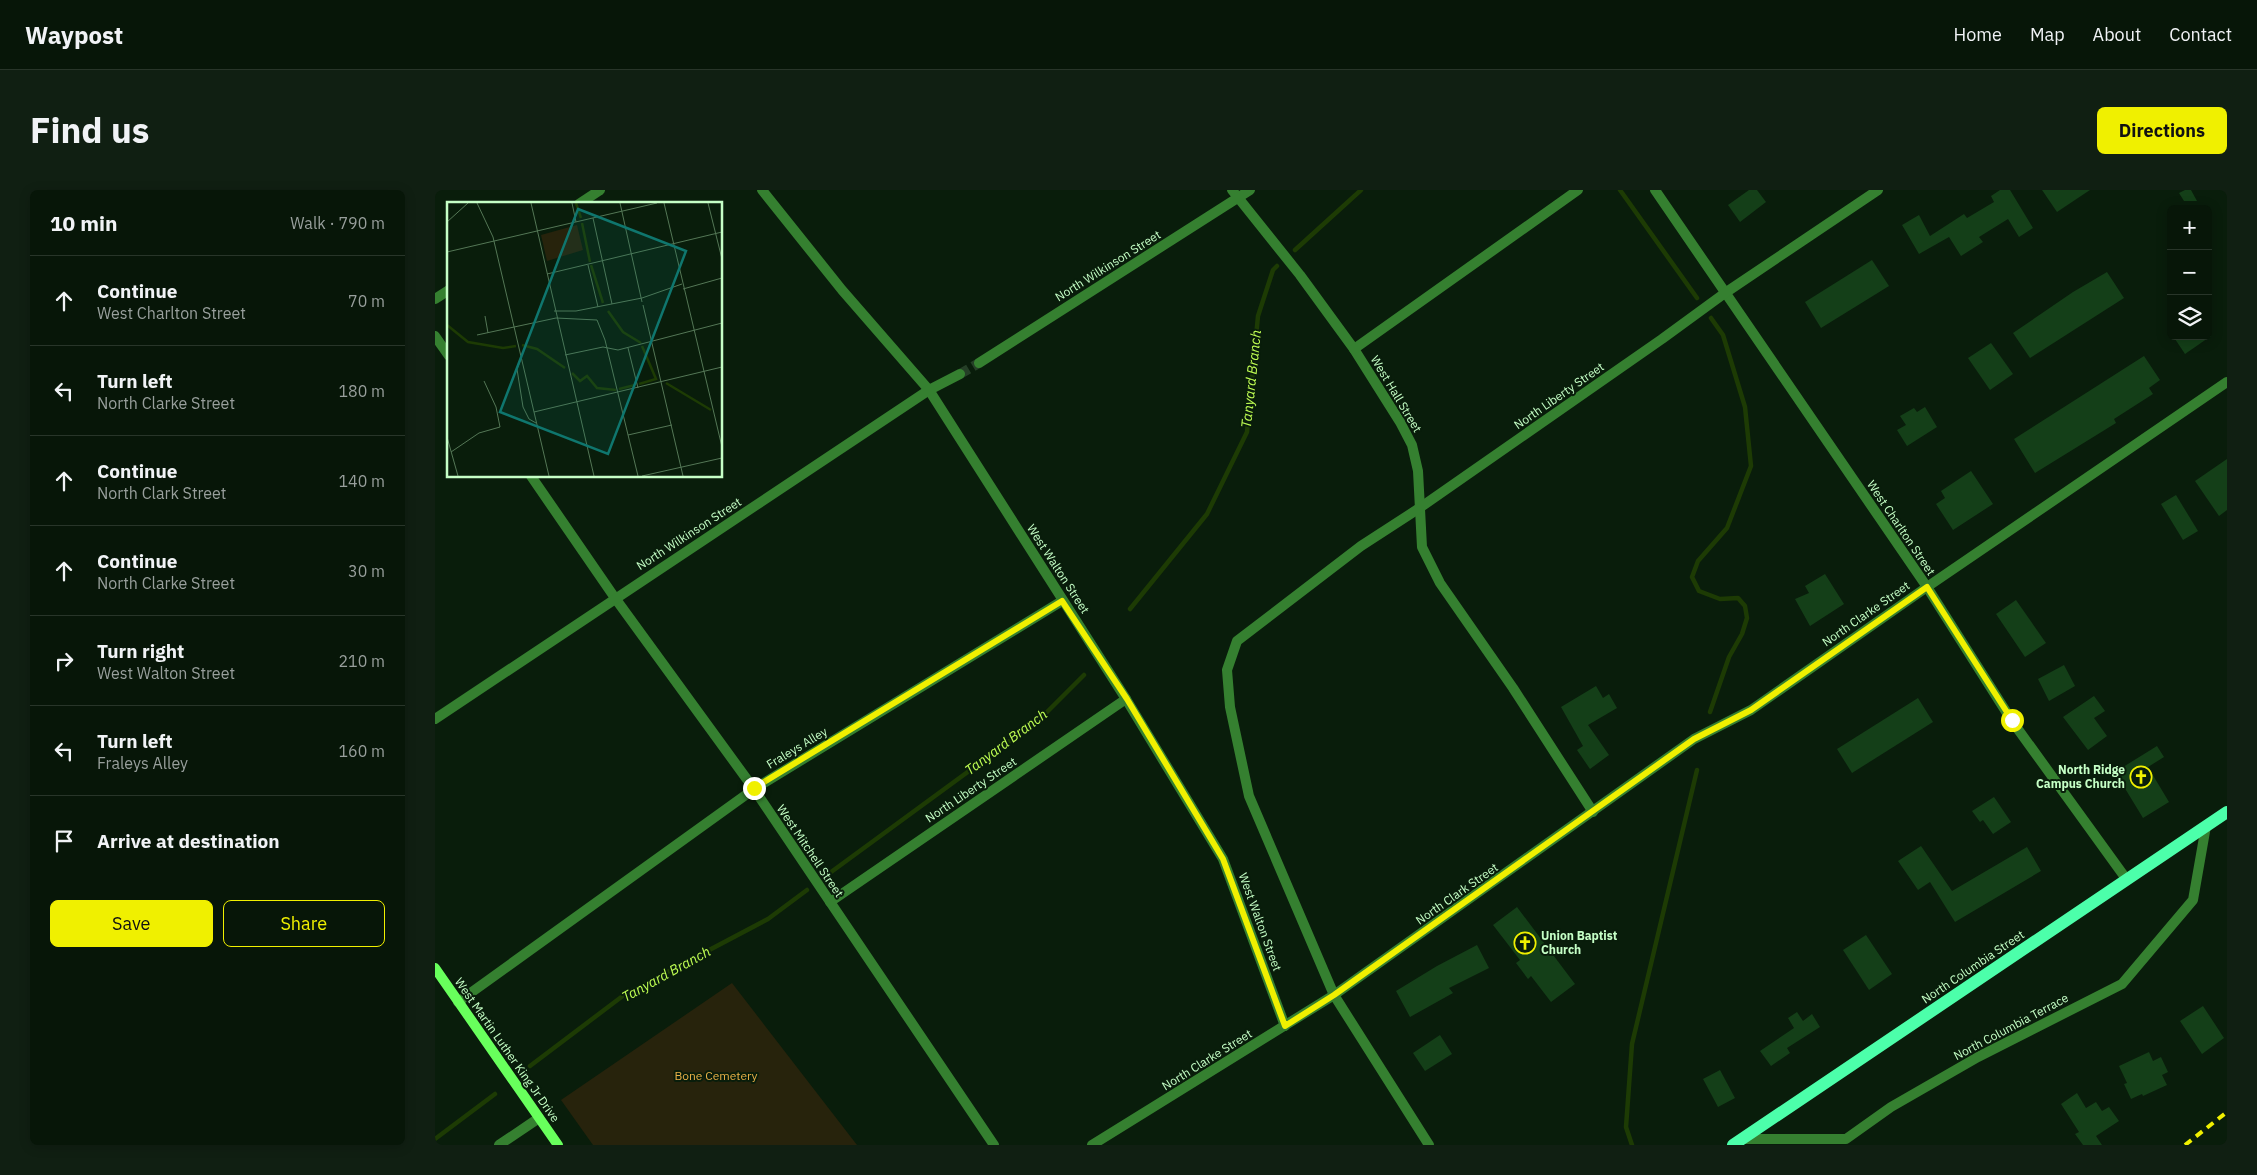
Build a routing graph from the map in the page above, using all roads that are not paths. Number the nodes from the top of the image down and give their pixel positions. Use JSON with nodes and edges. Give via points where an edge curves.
{"nodes":[{"id":1,"x":600,"y":190,"type":"edge"},
{"id":2,"x":762,"y":190,"type":"edge"},
{"id":3,"x":1250,"y":190,"type":"edge"},
{"id":4,"x":1578,"y":190,"type":"edge"},
{"id":5,"x":1655,"y":190,"type":"edge"},
{"id":6,"x":1878,"y":190,"type":"edge"},
{"id":7,"x":1235,"y":194,"type":"edge"},
{"id":8,"x":582,"y":202,"type":"edge"},
{"id":9,"x":447,"y":291,"type":"edge"},
{"id":10,"x":1725,"y":292,"type":"junction"},
{"id":11,"x":435,"y":299,"type":"edge"},
{"id":12,"x":435,"y":336,"type":"edge"},
{"id":13,"x":1354,"y":349,"type":"junction"},
{"id":14,"x":447,"y":353,"type":"edge"},
{"id":15,"x":979,"y":363,"type":"tunnel mouth"},
{"id":16,"x":961,"y":374,"type":"tunnel mouth"},
{"id":17,"x":2227,"y":382,"type":"edge"},
{"id":18,"x":929,"y":390,"type":"junction"},
{"id":19,"x":532,"y":478,"type":"edge"},
{"id":20,"x":1418,"y":509,"type":"junction"},
{"id":21,"x":1927,"y":587,"type":"junction"},
{"id":22,"x":615,"y":598,"type":"junction"},
{"id":23,"x":1062,"y":601,"type":"junction"},
{"id":24,"x":1127,"y":699,"type":"junction"},
{"id":25,"x":435,"y":719,"type":"edge"},
{"id":26,"x":754,"y":788,"type":"junction"},
{"id":27,"x":1593,"y":812,"type":"junction"},
{"id":28,"x":2227,"y":812,"type":"edge"},
{"id":29,"x":2206,"y":826,"type":"junction"},
{"id":30,"x":2127,"y":880,"type":"junction"},
{"id":31,"x":830,"y":902,"type":"junction"},
{"id":32,"x":435,"y":968,"type":"edge"},
{"id":33,"x":1334,"y":995,"type":"junction"},
{"id":34,"x":459,"y":1002,"type":"junction"},
{"id":35,"x":1285,"y":1026,"type":"junction"},
{"id":36,"x":539,"y":1118,"type":"junction"},
{"id":37,"x":1738,"y":1142,"type":"edge"},
{"id":38,"x":499,"y":1145,"type":"edge"},
{"id":39,"x":558,"y":1145,"type":"edge"},
{"id":40,"x":994,"y":1145,"type":"edge"},
{"id":41,"x":1092,"y":1145,"type":"edge"},
{"id":42,"x":1429,"y":1145,"type":"edge"}],
"edges":[{"from":1,"to":8,"type":"street"},
{"from":2,"to":18,"type":"street","name":"West Walton Street","via":[[842,290]]},
{"from":3,"to":7,"type":"street","name":"North Wilkinson Street"},
{"from":4,"to":13,"type":"street"},
{"from":5,"to":10,"type":"street","name":"West Charlton Street"},
{"from":6,"to":10,"type":"street","name":"North Liberty Street"},
{"from":7,"to":13,"type":"street","name":"West Hall Street"},
{"from":7,"to":15,"type":"street","name":"North Wilkinson Street"},
{"from":9,"to":11,"type":"street"},
{"from":10,"to":20,"type":"street","name":"North Liberty Street"},
{"from":10,"to":21,"type":"street","name":"West Charlton Street"},
{"from":12,"to":14,"type":"street"},
{"from":13,"to":20,"type":"street","name":"West Hall Street","via":[[1413,445],[1418,471]]},
{"from":16,"to":18,"type":"street","name":"North Wilkinson Street"},
{"from":17,"to":21,"type":"street","name":"North Clarke Street"},
{"from":18,"to":22,"type":"street","name":"North Wilkinson Street"},
{"from":18,"to":23,"type":"street","name":"West Walton Street"},
{"from":19,"to":22,"type":"street","name":"West Mitchell Street"},
{"from":20,"to":27,"type":"street","name":"West Hall Street","via":[[1422,547],[1440,583]]},
{"from":20,"to":33,"type":"street","name":"North Liberty Street","via":[[1361,546],[1237,641],[1227,670],[1230,707],[1249,796]]},
{"from":21,"to":27,"type":"street","name":"North Clarke Street","via":[[1751,710],[1694,739]]},
{"from":21,"to":30,"type":"street","name":"West Charlton Street","via":[[2012,720]]},
{"from":22,"to":25,"type":"street","name":"North Wilkinson Street"},
{"from":22,"to":26,"type":"street","name":"West Mitchell Street"},
{"from":23,"to":24,"type":"street","name":"West Walton Street"},
{"from":23,"to":26,"type":"street","name":"Fraleys Alley"},
{"from":24,"to":31,"type":"street","name":"North Liberty Street"},
{"from":24,"to":35,"type":"street","name":"West Walton Street","via":[[1223,859]]},
{"from":26,"to":31,"type":"street","name":"West Mitchell Street"},
{"from":26,"to":34,"type":"street","name":"Fraleys Alley"},
{"from":27,"to":33,"type":"street","name":"North Clark Street"},
{"from":28,"to":29,"type":"main road","name":"North Columbia Street"},
{"from":29,"to":30,"type":"main road","name":"North Columbia Street"},
{"from":29,"to":37,"type":"street","name":"North Columbia Terrace","via":[[2193,900],[2122,984],[1970,1062],[1891,1107],[1846,1139]]},
{"from":30,"to":37,"type":"main road","name":"North Columbia Street"},
{"from":31,"to":40,"type":"street","name":"West Mitchell Street"},
{"from":32,"to":34,"type":"main road","name":"West Martin Luther King Jr Drive"},
{"from":33,"to":35,"type":"street","name":"North Clarke Street"},
{"from":33,"to":42,"type":"street"},
{"from":34,"to":36,"type":"main road","name":"West Martin Luther King Jr Drive"},
{"from":35,"to":41,"type":"street","name":"North Clarke Street"},
{"from":36,"to":38,"type":"street"},
{"from":36,"to":39,"type":"main road","name":"West Martin Luther King Jr Drive"}]}
